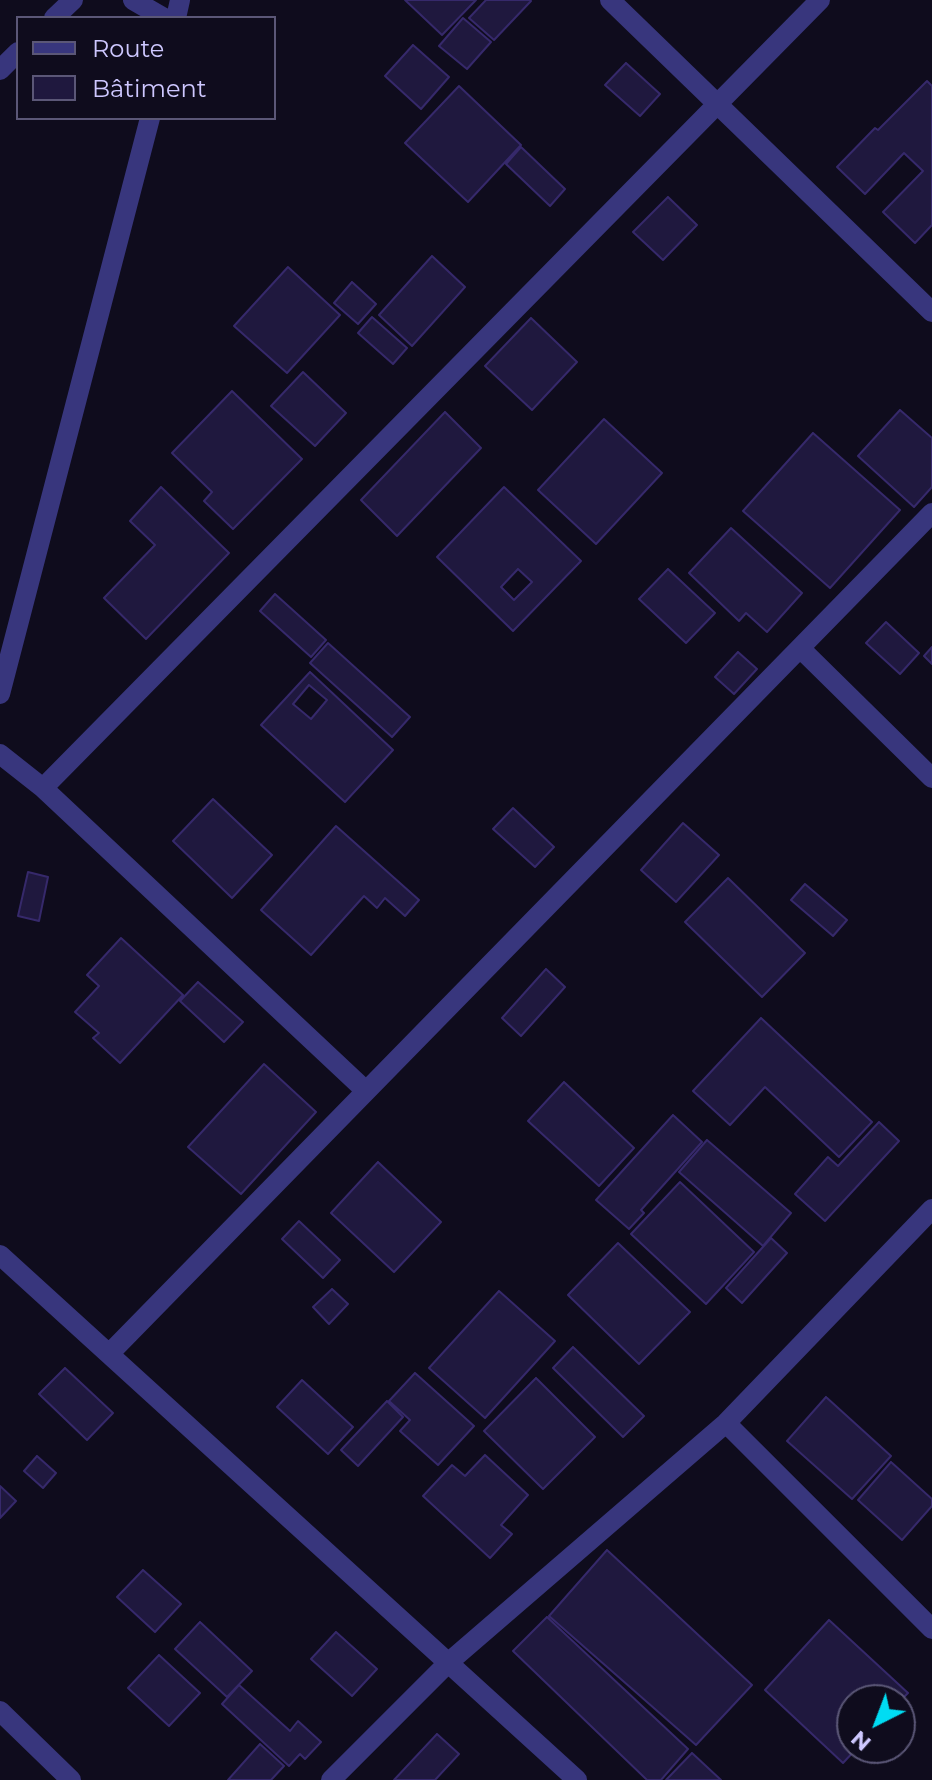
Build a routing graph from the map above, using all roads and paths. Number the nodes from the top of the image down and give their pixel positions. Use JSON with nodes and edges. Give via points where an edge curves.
{"nodes":[{"id":1,"x":73,"y":0,"type":"edge"},
{"id":2,"x":133,"y":0,"type":"edge"},
{"id":3,"x":610,"y":0,"type":"edge"},
{"id":4,"x":820,"y":0,"type":"edge"},
{"id":5,"x":56,"y":16,"type":"edge"},
{"id":6,"x":161,"y":16,"type":"edge"},
{"id":7,"x":16,"y":54,"type":"edge"},
{"id":8,"x":0,"y":70,"type":"edge"},
{"id":9,"x":718,"y":105,"type":"junction"},
{"id":10,"x":149,"y":120,"type":"edge"},
{"id":11,"x":932,"y":312,"type":"edge"},
{"id":12,"x":932,"y":513,"type":"edge"},
{"id":13,"x":7,"y":636,"type":"edge"},
{"id":14,"x":800,"y":648,"type":"junction"},
{"id":15,"x":0,"y":694,"type":"edge"},
{"id":16,"x":0,"y":754,"type":"edge"},
{"id":17,"x":932,"y":778,"type":"edge"},
{"id":18,"x":43,"y":788,"type":"junction"},
{"id":19,"x":366,"y":1091,"type":"junction"},
{"id":20,"x":932,"y":1209,"type":"edge"},
{"id":21,"x":0,"y":1255,"type":"edge"},
{"id":22,"x":109,"y":1354,"type":"junction"},
{"id":23,"x":726,"y":1423,"type":"junction"},
{"id":24,"x":932,"y":1629,"type":"edge"},
{"id":25,"x":449,"y":1662,"type":"junction"},
{"id":26,"x":0,"y":1711,"type":"edge"},
{"id":27,"x":71,"y":1780,"type":"edge"},
{"id":28,"x":331,"y":1780,"type":"edge"},
{"id":29,"x":577,"y":1780,"type":"edge"}],
"edges":[{"from":1,"to":5,"type":"street"},
{"from":2,"to":6,"type":"street"},
{"from":3,"to":9,"type":"street"},
{"from":4,"to":9,"type":"street"},
{"from":7,"to":8,"type":"street"},
{"from":9,"to":11,"type":"street"},
{"from":9,"to":18,"type":"street"},
{"from":10,"to":13,"type":"street"},
{"from":12,"to":14,"type":"street"},
{"from":13,"to":15,"type":"street"},
{"from":14,"to":17,"type":"street"},
{"from":14,"to":19,"type":"street"},
{"from":16,"to":18,"type":"street"},
{"from":18,"to":19,"type":"street"},
{"from":19,"to":22,"type":"street"},
{"from":20,"to":23,"type":"street"},
{"from":21,"to":22,"type":"street"},
{"from":22,"to":25,"type":"street"},
{"from":23,"to":24,"type":"street"},
{"from":23,"to":25,"type":"street"},
{"from":25,"to":28,"type":"street"},
{"from":25,"to":29,"type":"street"},
{"from":26,"to":27,"type":"street"}]}
